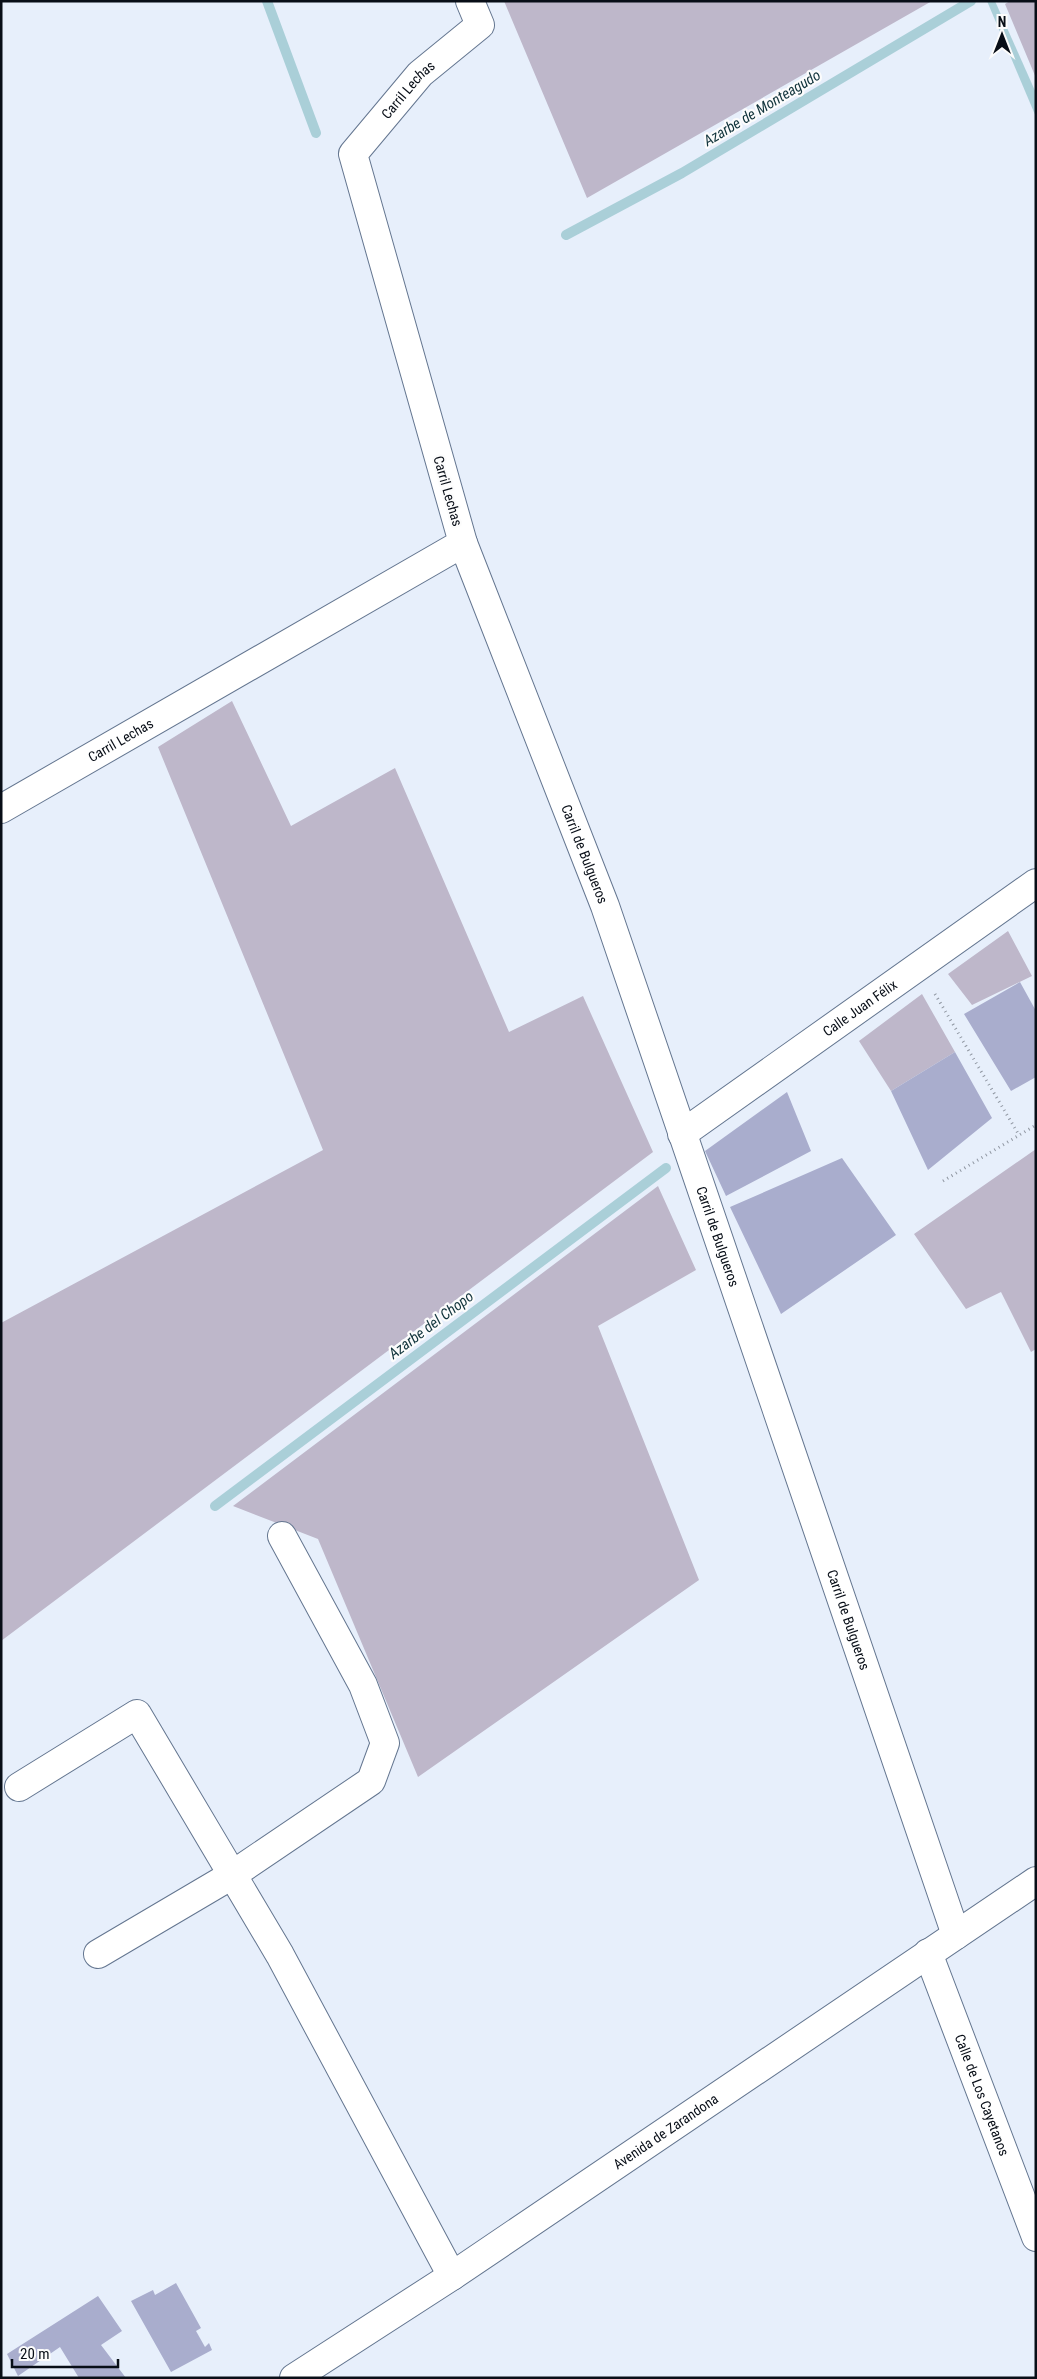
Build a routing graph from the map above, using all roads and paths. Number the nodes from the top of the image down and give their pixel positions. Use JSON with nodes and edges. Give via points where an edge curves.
{"nodes":[{"id":1,"x":470,"y":1,"type":"edge"},
{"id":2,"x":463,"y":543,"type":"junction"},
{"id":3,"x":1,"y":810,"type":"edge"},
{"id":4,"x":1036,"y":883,"type":"edge"},
{"id":5,"x":919,"y":966,"type":"junction"},
{"id":6,"x":1036,"y":1125,"type":"edge"},
{"id":7,"x":682,"y":1134,"type":"junction"},
{"id":8,"x":1019,"y":1135,"type":"junction"},
{"id":9,"x":943,"y":1181,"type":"dead end"},
{"id":10,"x":282,"y":1536,"type":"dead end"},
{"id":11,"x":20,"y":1786,"type":"dead end"},
{"id":12,"x":232,"y":1875,"type":"junction"},
{"id":13,"x":1036,"y":1881,"type":"edge"},
{"id":14,"x":956,"y":1935,"type":"junction"},
{"id":15,"x":98,"y":1954,"type":"dead end"},
{"id":16,"x":928,"y":1954,"type":"junction"},
{"id":17,"x":1036,"y":2236,"type":"edge"},
{"id":18,"x":452,"y":2276,"type":"junction"},
{"id":19,"x":294,"y":2378,"type":"edge"}],
"edges":[{"from":1,"to":2,"type":"street","name":"Carril Lechas","via":[[480,25],[420,74],[353,154]]},
{"from":2,"to":3,"type":"street","name":"Carril Lechas"},
{"from":2,"to":7,"type":"street","name":"Carril de Bulgueros","via":[[605,906]]},
{"from":4,"to":5,"type":"street","name":"Calle Juan Félix"},
{"from":5,"to":7,"type":"street","name":"Calle Juan Félix"},
{"from":5,"to":8,"type":"path"},
{"from":6,"to":8,"type":"path"},
{"from":7,"to":14,"type":"street","name":"Carril de Bulgueros"},
{"from":8,"to":9,"type":"path"},
{"from":10,"to":12,"type":"street","via":[[363,1685],[385,1743],[371,1781]]},
{"from":11,"to":12,"type":"street","via":[[137,1714]]},
{"from":12,"to":15,"type":"street"},
{"from":12,"to":18,"type":"street","via":[[280,1955]]},
{"from":13,"to":14,"type":"street","name":"Avenida de Zarandona"},
{"from":14,"to":16,"type":"street","name":"Avenida de Zarandona"},
{"from":16,"to":17,"type":"street","name":"Calle de Los Cayetanos"},
{"from":16,"to":18,"type":"street","name":"Avenida de Zarandona"},
{"from":18,"to":19,"type":"street","name":"Avenida de Zarandona"}]}
